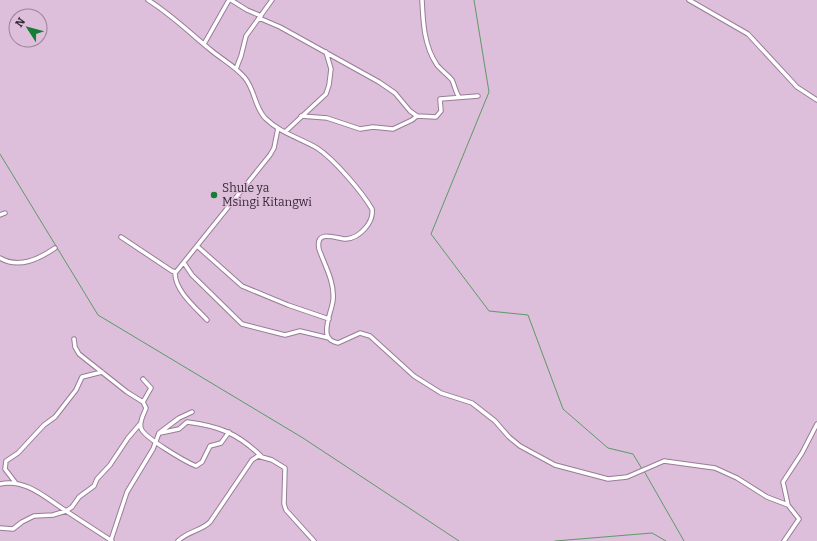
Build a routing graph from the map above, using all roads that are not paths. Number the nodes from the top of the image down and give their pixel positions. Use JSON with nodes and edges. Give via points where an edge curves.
{"nodes":[{"id":1,"x":148,"y":0,"type":"edge"},
{"id":2,"x":230,"y":0,"type":"edge"},
{"id":3,"x":272,"y":0,"type":"edge"},
{"id":4,"x":422,"y":0,"type":"edge"},
{"id":5,"x":689,"y":0,"type":"edge"},
{"id":6,"x":260,"y":17,"type":"junction"},
{"id":7,"x":204,"y":44,"type":"junction"},
{"id":8,"x":326,"y":52,"type":"junction"},
{"id":9,"x":236,"y":69,"type":"junction"},
{"id":10,"x":478,"y":96,"type":"dead end"},
{"id":11,"x":460,"y":97,"type":"junction"},
{"id":12,"x":817,"y":100,"type":"edge"},
{"id":13,"x":301,"y":116,"type":"junction"},
{"id":14,"x":417,"y":116,"type":"junction"},
{"id":15,"x":278,"y":128,"type":"junction"},
{"id":16,"x":285,"y":132,"type":"junction"},
{"id":17,"x":5,"y":213,"type":"dead end"},
{"id":18,"x":0,"y":215,"type":"edge"},
{"id":19,"x":121,"y":238,"type":"dead end"},
{"id":20,"x":197,"y":246,"type":"junction"},
{"id":21,"x":55,"y":248,"type":"dead end"},
{"id":22,"x":0,"y":258,"type":"edge"},
{"id":23,"x":184,"y":263,"type":"junction"},
{"id":24,"x":175,"y":272,"type":"junction"},
{"id":25,"x":329,"y":319,"type":"junction"},
{"id":26,"x":207,"y":320,"type":"dead end"},
{"id":27,"x":329,"y":338,"type":"junction"},
{"id":28,"x":74,"y":339,"type":"dead end"},
{"id":29,"x":102,"y":372,"type":"junction"},
{"id":30,"x":143,"y":379,"type":"dead end"},
{"id":31,"x":143,"y":402,"type":"junction"},
{"id":32,"x":192,"y":412,"type":"dead end"},
{"id":33,"x":140,"y":424,"type":"junction"},
{"id":34,"x":817,"y":424,"type":"edge"},
{"id":35,"x":229,"y":432,"type":"junction"},
{"id":36,"x":159,"y":433,"type":"junction"},
{"id":37,"x":155,"y":443,"type":"junction"},
{"id":38,"x":261,"y":456,"type":"junction"},
{"id":39,"x":15,"y":482,"type":"junction"},
{"id":40,"x":0,"y":484,"type":"edge"},
{"id":41,"x":788,"y":505,"type":"junction"},
{"id":42,"x":66,"y":511,"type":"junction"},
{"id":43,"x":0,"y":528,"type":"edge"},
{"id":44,"x":112,"y":541,"type":"edge"},
{"id":45,"x":178,"y":541,"type":"edge"},
{"id":46,"x":314,"y":541,"type":"edge"},
{"id":47,"x":784,"y":541,"type":"edge"}],
"edges":[{"from":1,"to":7,"type":"street"},
{"from":2,"to":6,"type":"street"},
{"from":2,"to":7,"type":"street"},
{"from":3,"to":6,"type":"street"},
{"from":4,"to":11,"type":"street","via":[[423,27],[428,50],[439,67],[452,80],[453,88]]},
{"from":5,"to":12,"type":"street","via":[[748,34],[797,87]]},
{"from":6,"to":8,"type":"street"},
{"from":6,"to":9,"type":"street","via":[[246,36]]},
{"from":7,"to":9,"type":"street"},
{"from":8,"to":13,"type":"street","via":[[331,69],[328,91]]},
{"from":8,"to":14,"type":"street","via":[[388,88]]},
{"from":9,"to":15,"type":"street","via":[[248,83],[259,111]]},
{"from":10,"to":11,"type":"street"},
{"from":11,"to":14,"type":"street","via":[[440,99],[441,111],[436,117]]},
{"from":13,"to":14,"type":"street","via":[[327,118],[360,129],[393,129]]},
{"from":13,"to":16,"type":"street"},
{"from":15,"to":16,"type":"street"},
{"from":15,"to":20,"type":"street","via":[[270,155]]},
{"from":16,"to":25,"type":"street","via":[[322,152],[346,175],[372,209],[371,222],[354,236],[345,239],[327,235],[319,242],[318,248],[333,291],[334,299]]},
{"from":17,"to":18,"type":"street"},
{"from":19,"to":24,"type":"street"},
{"from":20,"to":23,"type":"street"},
{"from":20,"to":25,"type":"street","via":[[242,286]]},
{"from":21,"to":22,"type":"street","via":[[41,258],[28,262]]},
{"from":23,"to":24,"type":"street"},
{"from":23,"to":27,"type":"street","via":[[192,275],[242,324],[285,335],[300,331]]},
{"from":24,"to":26,"type":"street","via":[[190,302]]},
{"from":25,"to":27,"type":"street"},
{"from":27,"to":41,"type":"street","via":[[338,343],[360,334],[370,336],[414,376],[441,393],[472,403],[520,446],[555,465],[608,479],[627,477],[664,461],[715,468],[767,497]]},
{"from":28,"to":29,"type":"street","via":[[79,354]]},
{"from":29,"to":31,"type":"street"},
{"from":29,"to":39,"type":"street","via":[[82,377],[76,390],[55,418],[6,461],[5,469]]},
{"from":30,"to":31,"type":"street","via":[[151,388]]},
{"from":31,"to":33,"type":"street","via":[[146,409]]},
{"from":32,"to":36,"type":"street"},
{"from":33,"to":37,"type":"street","via":[[141,430]]},
{"from":33,"to":42,"type":"street","via":[[94,486]]},
{"from":34,"to":41,"type":"street","via":[[783,482]]},
{"from":35,"to":36,"type":"street","via":[[207,424],[187,422],[179,429]]},
{"from":35,"to":37,"type":"street","via":[[221,443],[210,446],[202,462],[196,466]]},
{"from":35,"to":38,"type":"street"},
{"from":36,"to":37,"type":"street"},
{"from":37,"to":44,"type":"street","via":[[127,492]]},
{"from":38,"to":45,"type":"street","via":[[256,456],[252,460],[210,522]]},
{"from":38,"to":46,"type":"street","via":[[284,468],[284,507]]},
{"from":39,"to":40,"type":"street"},
{"from":39,"to":42,"type":"street","via":[[28,486]]},
{"from":41,"to":47,"type":"street","via":[[799,521]]},
{"from":42,"to":43,"type":"street","via":[[32,517],[13,529]]},
{"from":42,"to":44,"type":"street"}]}
